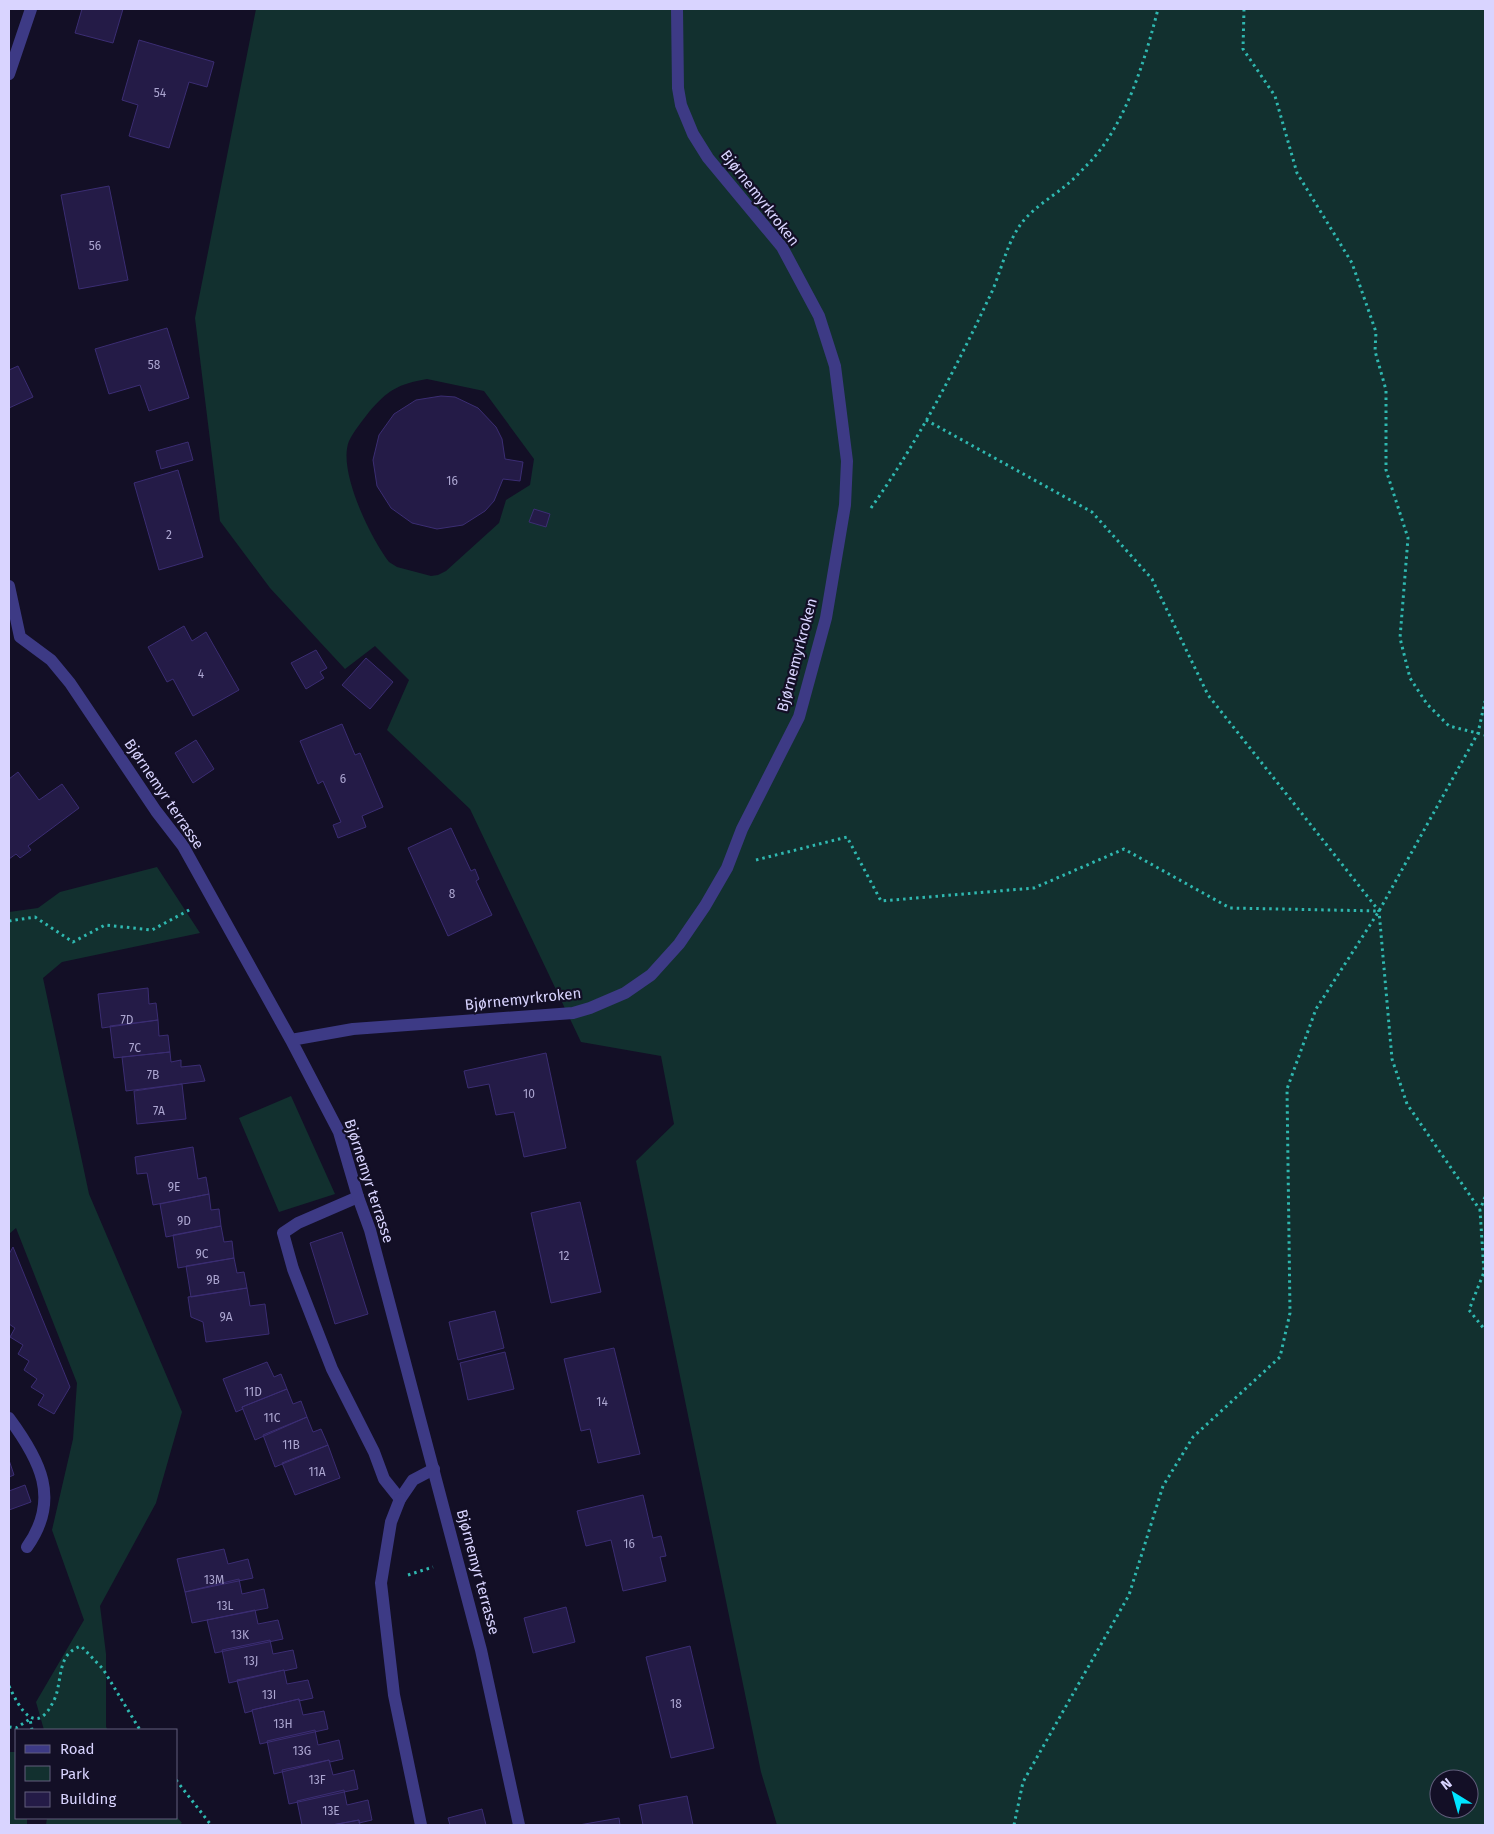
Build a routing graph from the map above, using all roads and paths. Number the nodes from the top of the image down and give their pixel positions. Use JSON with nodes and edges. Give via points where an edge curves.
{"nodes":[{"id":1,"x":31,"y":9,"type":"edge"},
{"id":2,"x":677,"y":9,"type":"edge"},
{"id":3,"x":1158,"y":9,"type":"edge"},
{"id":4,"x":1244,"y":9,"type":"edge"},
{"id":5,"x":9,"y":74,"type":"edge"},
{"id":6,"x":926,"y":420,"type":"junction"},
{"id":7,"x":870,"y":509,"type":"dead end"},
{"id":8,"x":9,"y":586,"type":"edge"},
{"id":9,"x":14,"y":640,"type":"edge"},
{"id":10,"x":1485,"y":701,"type":"edge"},
{"id":11,"x":1478,"y":733,"type":"junction"},
{"id":12,"x":1485,"y":735,"type":"edge"},
{"id":13,"x":727,"y":868,"type":"junction"},
{"id":14,"x":211,"y":898,"type":"junction"},
{"id":15,"x":1379,"y":911,"type":"junction"},
{"id":16,"x":9,"y":921,"type":"edge"},
{"id":17,"x":291,"y":1040,"type":"junction"},
{"id":18,"x":358,"y":1197,"type":"junction"},
{"id":19,"x":1485,"y":1197,"type":"edge"},
{"id":20,"x":1480,"y":1210,"type":"junction"},
{"id":21,"x":1485,"y":1330,"type":"edge"},
{"id":22,"x":9,"y":1418,"type":"edge"},
{"id":23,"x":434,"y":1469,"type":"junction"},
{"id":24,"x":400,"y":1499,"type":"junction"},
{"id":25,"x":27,"y":1547,"type":"dead end"},
{"id":26,"x":458,"y":1559,"type":"junction"},
{"id":27,"x":381,"y":1584,"type":"junction"},
{"id":28,"x":9,"y":1686,"type":"edge"},
{"id":29,"x":30,"y":1719,"type":"junction"},
{"id":30,"x":9,"y":1727,"type":"edge"},
{"id":31,"x":32,"y":1729,"type":"edge"},
{"id":32,"x":139,"y":1729,"type":"edge"},
{"id":33,"x":178,"y":1783,"type":"edge"},
{"id":34,"x":211,"y":1825,"type":"edge"},
{"id":35,"x":421,"y":1825,"type":"edge"},
{"id":36,"x":519,"y":1825,"type":"edge"},
{"id":37,"x":1014,"y":1825,"type":"edge"}],
"edges":[{"from":1,"to":5,"type":"street"},
{"from":2,"to":13,"type":"street","name":"Bjørnemyrkroken","via":[[681,104],[693,134],[708,158],[782,247],[819,316],[835,366],[847,461],[838,553],[808,688],[799,717],[742,829]]},
{"from":3,"to":6,"type":"path","via":[[1148,49],[1120,118],[1091,161],[1017,230],[996,285]]},
{"from":4,"to":11,"type":"path","via":[[1243,49],[1275,96],[1297,173],[1352,263],[1376,332],[1375,352],[1386,390],[1386,470],[1408,538],[1400,638],[1410,678],[1427,704],[1449,726]]},
{"from":6,"to":7,"type":"path","via":[[896,475]]},
{"from":6,"to":15,"type":"path","via":[[1092,512],[1152,579],[1208,695]]},
{"from":8,"to":9,"type":"street"},
{"from":9,"to":14,"type":"street","name":"Bjørnemyr terrasse","via":[[51,660],[70,683],[156,812],[183,846]]},
{"from":10,"to":11,"type":"path"},
{"from":11,"to":12,"type":"path"},
{"from":11,"to":15,"type":"path"},
{"from":13,"to":15,"type":"path","via":[[847,837],[881,901],[1034,888],[1124,849],[1230,908]]},
{"from":13,"to":17,"type":"street","name":"Bjørnemyrkroken","via":[[679,944],[651,976],[625,993],[590,1008],[564,1014],[353,1029]]},
{"from":14,"to":16,"type":"path","via":[[152,930],[105,925],[72,942],[35,917]]},
{"from":14,"to":17,"type":"street","name":"Bjørnemyr terrasse"},
{"from":15,"to":20,"type":"path","via":[[1392,1059],[1407,1104]]},
{"from":15,"to":37,"type":"path","via":[[1316,1009],[1287,1089],[1290,1313],[1280,1357],[1193,1437],[1163,1486],[1129,1595],[1023,1782]]},
{"from":17,"to":18,"type":"street","name":"Bjørnemyr terrasse","via":[[338,1132]]},
{"from":18,"to":23,"type":"street","name":"Bjørnemyr terrasse","via":[[370,1230]]},
{"from":18,"to":24,"type":"street","via":[[298,1223],[283,1233],[293,1269],[332,1369],[384,1479]]},
{"from":19,"to":20,"type":"path"},
{"from":20,"to":21,"type":"path","via":[[1484,1272],[1469,1310]]},
{"from":22,"to":25,"type":"street","via":[[38,1465],[45,1496],[44,1516]]},
{"from":23,"to":24,"type":"street","via":[[413,1480]]},
{"from":23,"to":26,"type":"street","name":"Bjørnemyr terrasse"},
{"from":24,"to":27,"type":"street","via":[[391,1522]]},
{"from":26,"to":27,"type":"path"},
{"from":26,"to":36,"type":"street","name":"Bjørnemyr terrasse"},
{"from":27,"to":35,"type":"street","via":[[394,1695]]},
{"from":28,"to":29,"type":"path","via":[[18,1706]]},
{"from":29,"to":30,"type":"path","via":[[16,1728]]},
{"from":29,"to":31,"type":"path"},
{"from":29,"to":32,"type":"path","via":[[43,1716],[54,1699],[65,1658],[71,1650],[81,1646],[103,1669]]},
{"from":33,"to":34,"type":"path"}]}
